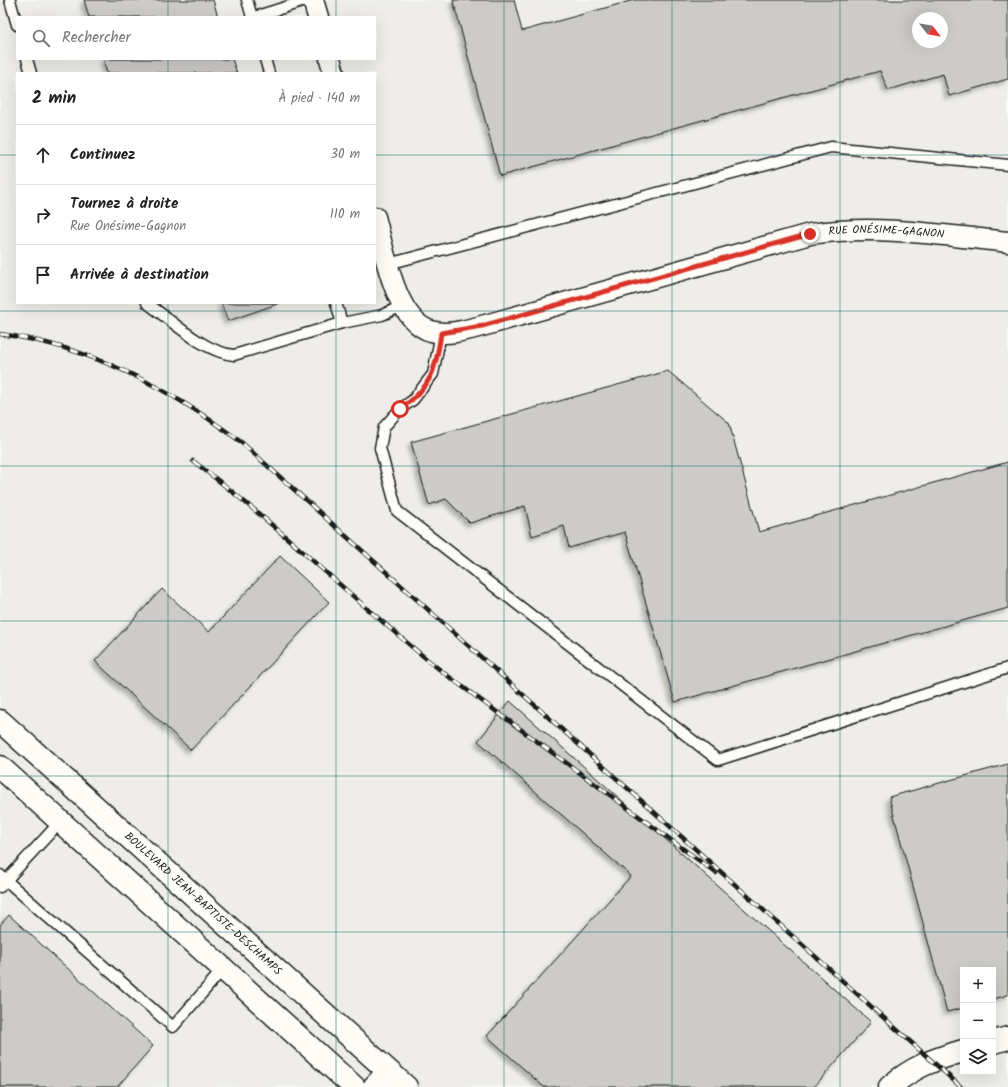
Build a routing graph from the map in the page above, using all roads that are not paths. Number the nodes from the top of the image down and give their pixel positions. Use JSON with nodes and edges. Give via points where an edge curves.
{"nodes":[{"id":1,"x":10,"y":0,"type":"edge"},
{"id":2,"x":247,"y":0,"type":"edge"},
{"id":3,"x":308,"y":0,"type":"edge"},
{"id":4,"x":313,"y":0,"type":"edge"},
{"id":5,"x":253,"y":16,"type":"edge"},
{"id":6,"x":256,"y":16,"type":"edge"},
{"id":7,"x":318,"y":16,"type":"edge"},
{"id":8,"x":16,"y":21,"type":"edge"},
{"id":9,"x":27,"y":60,"type":"edge"},
{"id":10,"x":265,"y":60,"type":"edge"},
{"id":11,"x":330,"y":60,"type":"edge"},
{"id":12,"x":31,"y":72,"type":"edge"},
{"id":13,"x":269,"y":72,"type":"edge"},
{"id":14,"x":334,"y":72,"type":"edge"},
{"id":15,"x":1008,"y":165,"type":"edge"},
{"id":16,"x":376,"y":221,"type":"edge"},
{"id":17,"x":1008,"y":242,"type":"edge"},
{"id":18,"x":388,"y":264,"type":"junction"},
{"id":19,"x":148,"y":304,"type":"edge"},
{"id":20,"x":336,"y":304,"type":"edge"},
{"id":21,"x":402,"y":306,"type":"junction"},
{"id":22,"x":342,"y":323,"type":"junction"},
{"id":23,"x":441,"y":333,"type":"junction"},
{"id":24,"x":1008,"y":668,"type":"edge"},
{"id":25,"x":0,"y":721,"type":"edge"},
{"id":26,"x":0,"y":768,"type":"edge"},
{"id":27,"x":60,"y":822,"type":"junction"},
{"id":28,"x":2,"y":881,"type":"edge"},
{"id":29,"x":223,"y":969,"type":"junction"},
{"id":30,"x":1008,"y":1038,"type":"edge"},
{"id":31,"x":996,"y":1041,"type":"edge"},
{"id":32,"x":960,"y":1052,"type":"edge"},
{"id":33,"x":381,"y":1079,"type":"edge"},
{"id":34,"x":354,"y":1087,"type":"edge"},
{"id":35,"x":406,"y":1087,"type":"edge"},
{"id":36,"x":890,"y":1087,"type":"edge"}],
"edges":[{"from":1,"to":8,"type":"lane"},
{"from":2,"to":5,"type":"lane"},
{"from":3,"to":6,"type":"lane"},
{"from":4,"to":7,"type":"street"},
{"from":9,"to":12,"type":"lane"},
{"from":10,"to":13,"type":"lane"},
{"from":11,"to":14,"type":"street"},
{"from":15,"to":18,"type":"lane","via":[[831,147]]},
{"from":16,"to":18,"type":"street","name":"RUE ONÉSIME-GAGNON"},
{"from":17,"to":23,"type":"street","name":"RUE ONÉSIME-GAGNON","via":[[875,229],[843,229],[818,233],[482,326]]},
{"from":18,"to":21,"type":"street","name":"RUE ONÉSIME-GAGNON"},
{"from":19,"to":22,"type":"lane","via":[[211,350],[234,355]]},
{"from":20,"to":22,"type":"lane"},
{"from":21,"to":22,"type":"lane","via":[[382,315]]},
{"from":21,"to":23,"type":"street","name":"RUE ONÉSIME-GAGNON","via":[[421,326]]},
{"from":23,"to":24,"type":"lane","via":[[433,374],[413,400],[400,409],[384,427],[380,448],[398,511],[718,760]]},
{"from":25,"to":33,"type":"street","name":"BOULEVARD JEAN-BAPTISTE-DESCHAMPS"},
{"from":26,"to":27,"type":"street"},
{"from":27,"to":28,"type":"lane"},
{"from":27,"to":29,"type":"street"},
{"from":28,"to":29,"type":"lane","via":[[173,1027]]},
{"from":29,"to":34,"type":"street"},
{"from":30,"to":31,"type":"street"},
{"from":32,"to":36,"type":"street","via":[[913,1068]]},
{"from":33,"to":35,"type":"street","name":"BOULEVARD JEAN-BAPTISTE-DESCHAMPS"}]}
